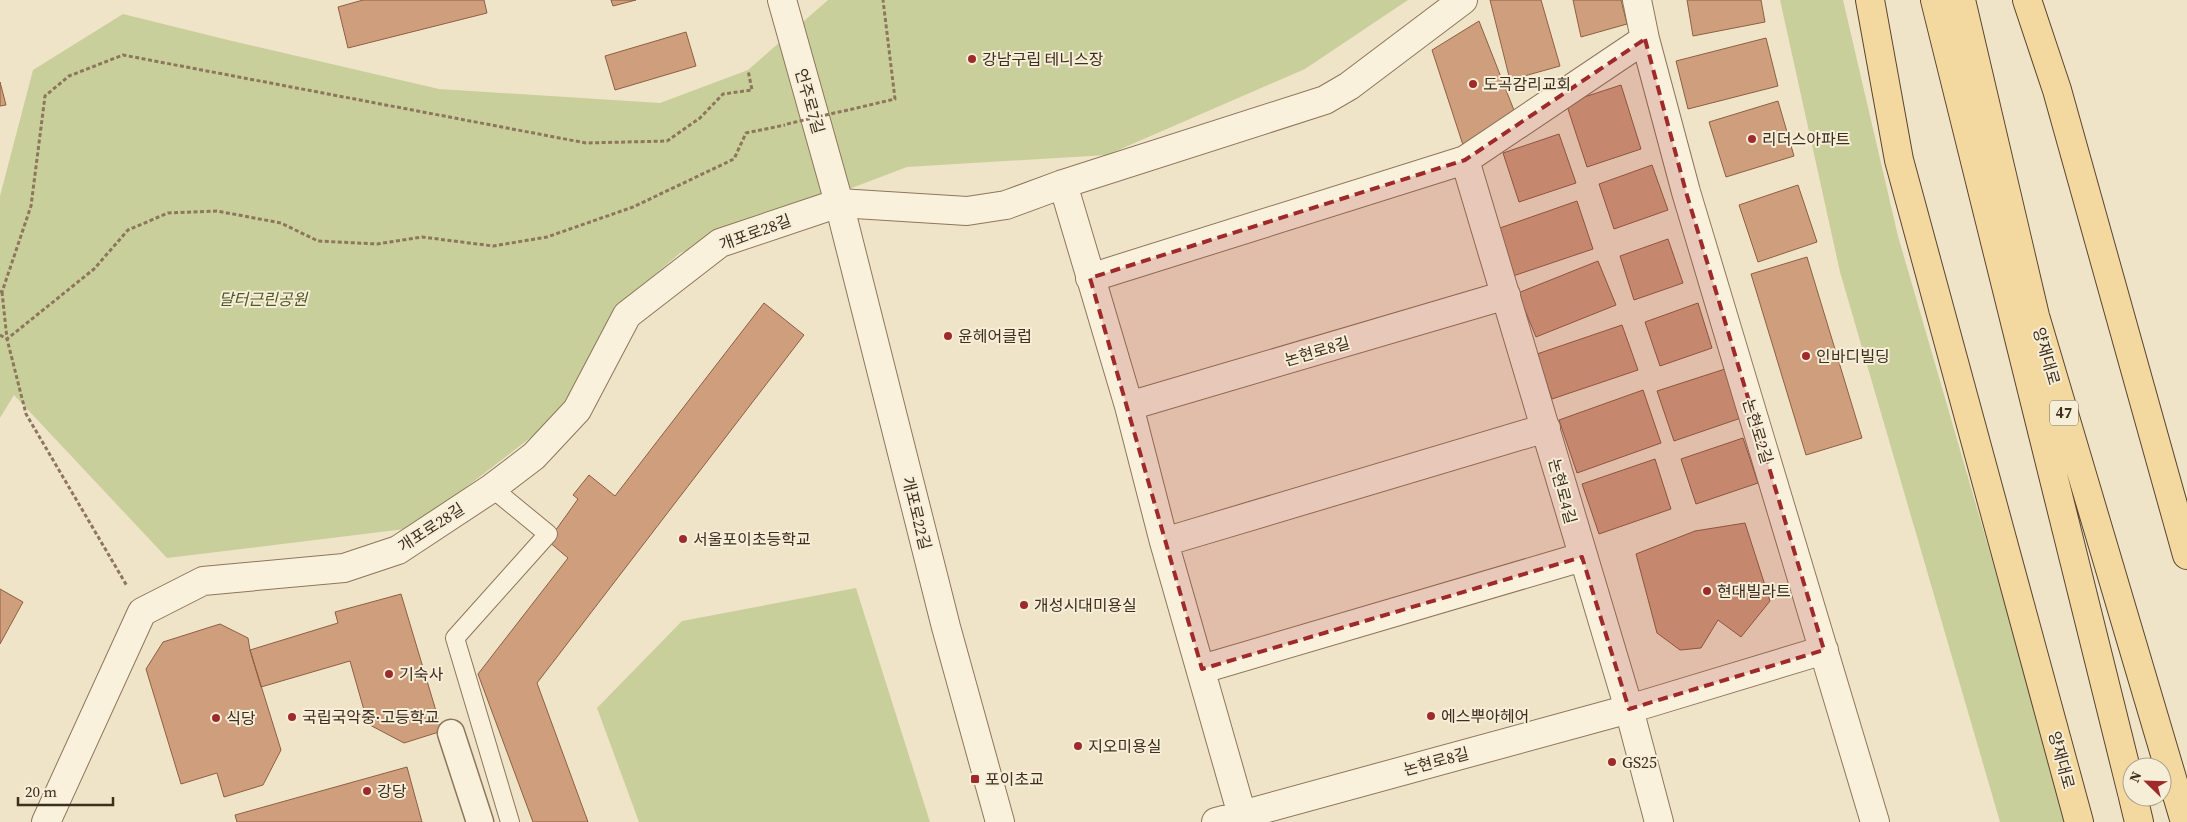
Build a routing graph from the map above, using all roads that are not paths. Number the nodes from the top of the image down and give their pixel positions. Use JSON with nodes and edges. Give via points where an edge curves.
{"nodes":[{"id":1,"x":782,"y":0,"type":"edge"},
{"id":2,"x":1463,"y":0,"type":"edge"},
{"id":3,"x":1637,"y":0,"type":"edge"},
{"id":4,"x":1870,"y":0,"type":"edge"},
{"id":5,"x":1936,"y":0,"type":"edge"},
{"id":6,"x":1961,"y":0,"type":"edge"},
{"id":7,"x":2027,"y":0,"type":"edge"},
{"id":8,"x":1645,"y":39,"type":"junction"},
{"id":9,"x":1465,"y":160,"type":"junction"},
{"id":10,"x":1063,"y":184,"type":"junction"},
{"id":11,"x":839,"y":203,"type":"junction"},
{"id":12,"x":1090,"y":278,"type":"junction"},
{"id":13,"x":1506,"y":295,"type":"junction"},
{"id":14,"x":1129,"y":406,"type":"junction"},
{"id":15,"x":1546,"y":428,"type":"junction"},
{"id":16,"x":492,"y":488,"type":"junction"},
{"id":17,"x":1164,"y":542,"type":"junction"},
{"id":18,"x":2187,"y":555,"type":"edge"},
{"id":19,"x":1582,"y":557,"type":"junction"},
{"id":20,"x":1824,"y":650,"type":"junction"},
{"id":21,"x":1202,"y":670,"type":"junction"},
{"id":22,"x":1629,"y":709,"type":"junction"},
{"id":23,"x":450,"y":733,"type":"dead end"},
{"id":24,"x":2123,"y":757,"type":"edge"},
{"id":25,"x":2135,"y":807,"type":"edge"},
{"id":26,"x":1243,"y":818,"type":"edge"},
{"id":27,"x":46,"y":822,"type":"edge"},
{"id":28,"x":480,"y":822,"type":"edge"},
{"id":29,"x":510,"y":822,"type":"edge"},
{"id":30,"x":1000,"y":822,"type":"edge"},
{"id":31,"x":1216,"y":822,"type":"edge"},
{"id":32,"x":1658,"y":822,"type":"edge"},
{"id":33,"x":1875,"y":822,"type":"edge"},
{"id":34,"x":2079,"y":822,"type":"edge"},
{"id":35,"x":2139,"y":822,"type":"edge"},
{"id":36,"x":2185,"y":822,"type":"edge"}],
"edges":[{"from":1,"to":11,"type":"street","name":"언주로7길"},
{"from":2,"to":10,"type":"street","via":[[1349,86],[1325,100]]},
{"from":3,"to":8,"type":"street","name":"논현로2길"},
{"from":4,"to":34,"type":"main road","name":"양재대로","via":[[1899,160]]},
{"from":5,"to":24,"type":"main road","name":"양재대로","number":"47"},
{"from":6,"to":36,"type":"main road","name":"양재대로","number":"47","via":[[2035,316]]},
{"from":7,"to":18,"type":"main road","via":[[2057,90]]},
{"from":8,"to":9,"type":"street"},
{"from":8,"to":20,"type":"street","name":"논현로2길","via":[[1686,192]]},
{"from":9,"to":12,"type":"street"},
{"from":9,"to":13,"type":"street","name":"논현로4길"},
{"from":10,"to":11,"type":"street","via":[[1006,205],[967,211]]},
{"from":10,"to":12,"type":"street"},
{"from":11,"to":16,"type":"street","name":"개포로28길","via":[[720,243],[627,315],[577,410],[534,456]]},
{"from":11,"to":30,"type":"street","name":"개포로22길","via":[[946,628]]},
{"from":12,"to":14,"type":"street"},
{"from":13,"to":14,"type":"street","name":"논현로8길"},
{"from":13,"to":15,"type":"street","name":"논현로4길"},
{"from":14,"to":17,"type":"street"},
{"from":15,"to":17,"type":"street"},
{"from":15,"to":19,"type":"street","name":"논현로4길"},
{"from":16,"to":27,"type":"street","name":"개포로28길","via":[[398,550],[344,568],[203,581],[142,612]]},
{"from":16,"to":29,"type":"lane","via":[[548,534],[456,638]]},
{"from":17,"to":21,"type":"street"},
{"from":19,"to":21,"type":"street"},
{"from":19,"to":22,"type":"street","name":"논현로4길"},
{"from":20,"to":22,"type":"street","name":"논현로8길"},
{"from":20,"to":33,"type":"street","name":"논현로2길"},
{"from":21,"to":26,"type":"street"},
{"from":22,"to":26,"type":"street","name":"논현로8길"},
{"from":22,"to":32,"type":"street","name":"논현로4길"},
{"from":23,"to":28,"type":"street"},
{"from":25,"to":35,"type":"main road"},
{"from":26,"to":31,"type":"street","name":"논현로8길"}]}
